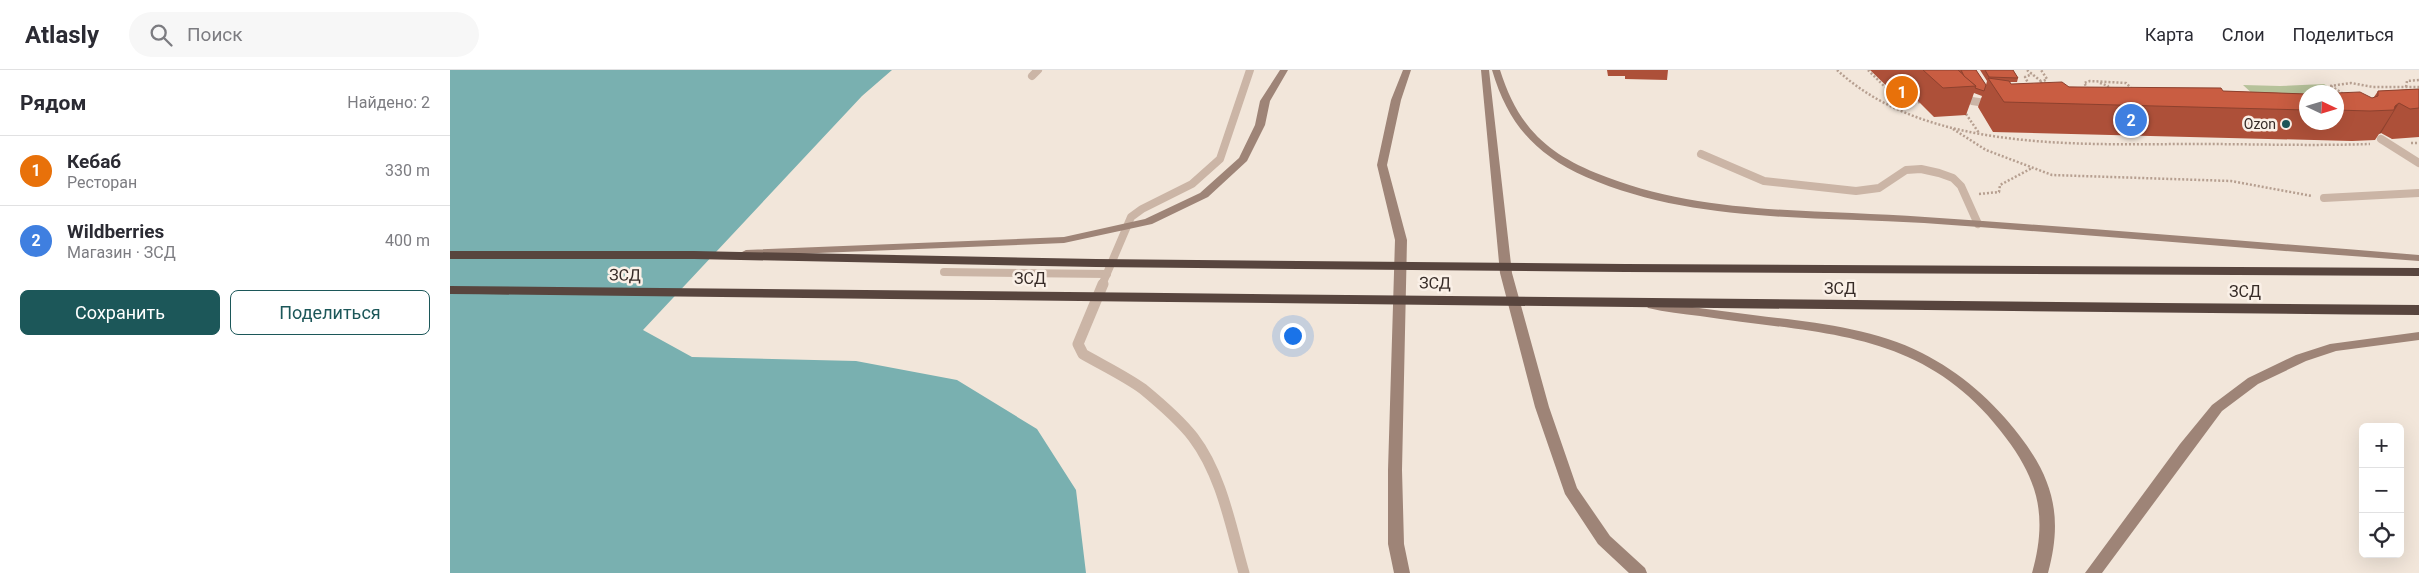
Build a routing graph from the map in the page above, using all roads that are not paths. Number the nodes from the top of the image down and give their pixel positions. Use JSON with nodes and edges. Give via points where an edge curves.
{"nodes":[{"id":1,"x":1250,"y":70,"type":"edge"},
{"id":2,"x":1284,"y":70,"type":"edge"},
{"id":3,"x":1407,"y":70,"type":"edge"},
{"id":4,"x":1485,"y":70,"type":"edge"},
{"id":5,"x":1496,"y":70,"type":"edge"},
{"id":6,"x":1956,"y":86,"type":"edge"},
{"id":7,"x":2003,"y":104,"type":"edge"},
{"id":8,"x":2385,"y":141,"type":"road end"},
{"id":9,"x":1701,"y":154,"type":"dead end"},
{"id":10,"x":2419,"y":163,"type":"edge"},
{"id":11,"x":2419,"y":193,"type":"edge"},
{"id":12,"x":2324,"y":198,"type":"road end"},
{"id":13,"x":1978,"y":224,"type":"junction"},
{"id":14,"x":450,"y":255,"type":"edge"},
{"id":15,"x":694,"y":255,"type":"junction"},
{"id":16,"x":2419,"y":258,"type":"edge"},
{"id":17,"x":944,"y":272,"type":"dead end"},
{"id":18,"x":2419,"y":272,"type":"edge"},
{"id":19,"x":1107,"y":274,"type":"junction"},
{"id":20,"x":450,"y":290,"type":"edge"},
{"id":21,"x":1644,"y":304,"type":"junction"},
{"id":22,"x":2419,"y":310,"type":"edge"},
{"id":23,"x":2419,"y":336,"type":"edge"},
{"id":24,"x":1244,"y":573,"type":"edge"},
{"id":25,"x":1402,"y":573,"type":"edge"},
{"id":26,"x":1639,"y":573,"type":"edge"},
{"id":27,"x":2040,"y":573,"type":"edge"},
{"id":28,"x":2093,"y":573,"type":"edge"}],
"edges":[{"from":1,"to":19,"type":"lane","via":[[1220,158],[1192,184],[1131,217]]},
{"from":2,"to":15,"type":"main road","via":[[1265,101],[1260,125],[1243,159],[1204,195],[1148,222],[1064,240]]},
{"from":3,"to":25,"type":"main road","via":[[1396,100],[1382,165],[1401,240],[1395,470],[1396,544]]},
{"from":4,"to":26,"type":"main road","via":[[1506,273],[1542,407],[1570,490],[1604,540]]},
{"from":5,"to":13,"type":"main road","via":[[1507,105],[1525,132],[1592,176],[1636,190],[1709,206]]},
{"from":6,"to":7,"type":"lane","via":[[1972,101]]},
{"from":8,"to":10,"type":"lane"},
{"from":9,"to":13,"type":"lane","via":[[1764,181],[1856,191],[1879,188],[1906,170],[1921,170],[1953,178],[1966,194]]},
{"from":11,"to":12,"type":"lane"},
{"from":13,"to":16,"type":"main road"},
{"from":14,"to":15,"type":"highway","name":"ЗСД"},
{"from":15,"to":18,"type":"highway","name":"ЗСД","via":[[1340,266]]},
{"from":17,"to":19,"type":"lane"},
{"from":19,"to":24,"type":"lane","via":[[1078,344],[1083,354],[1141,388],[1193,437],[1218,485]]},
{"from":20,"to":21,"type":"highway","name":"ЗСД"},
{"from":21,"to":22,"type":"highway","name":"ЗСД"},
{"from":21,"to":27,"type":"main road","via":[[1782,321],[1852,334],[1902,348],[1961,384],[2007,427],[2034,467],[2047,502],[2049,539]]},
{"from":23,"to":28,"type":"main road","via":[[2335,347],[2301,358],[2253,381],[2217,408]]}]}
